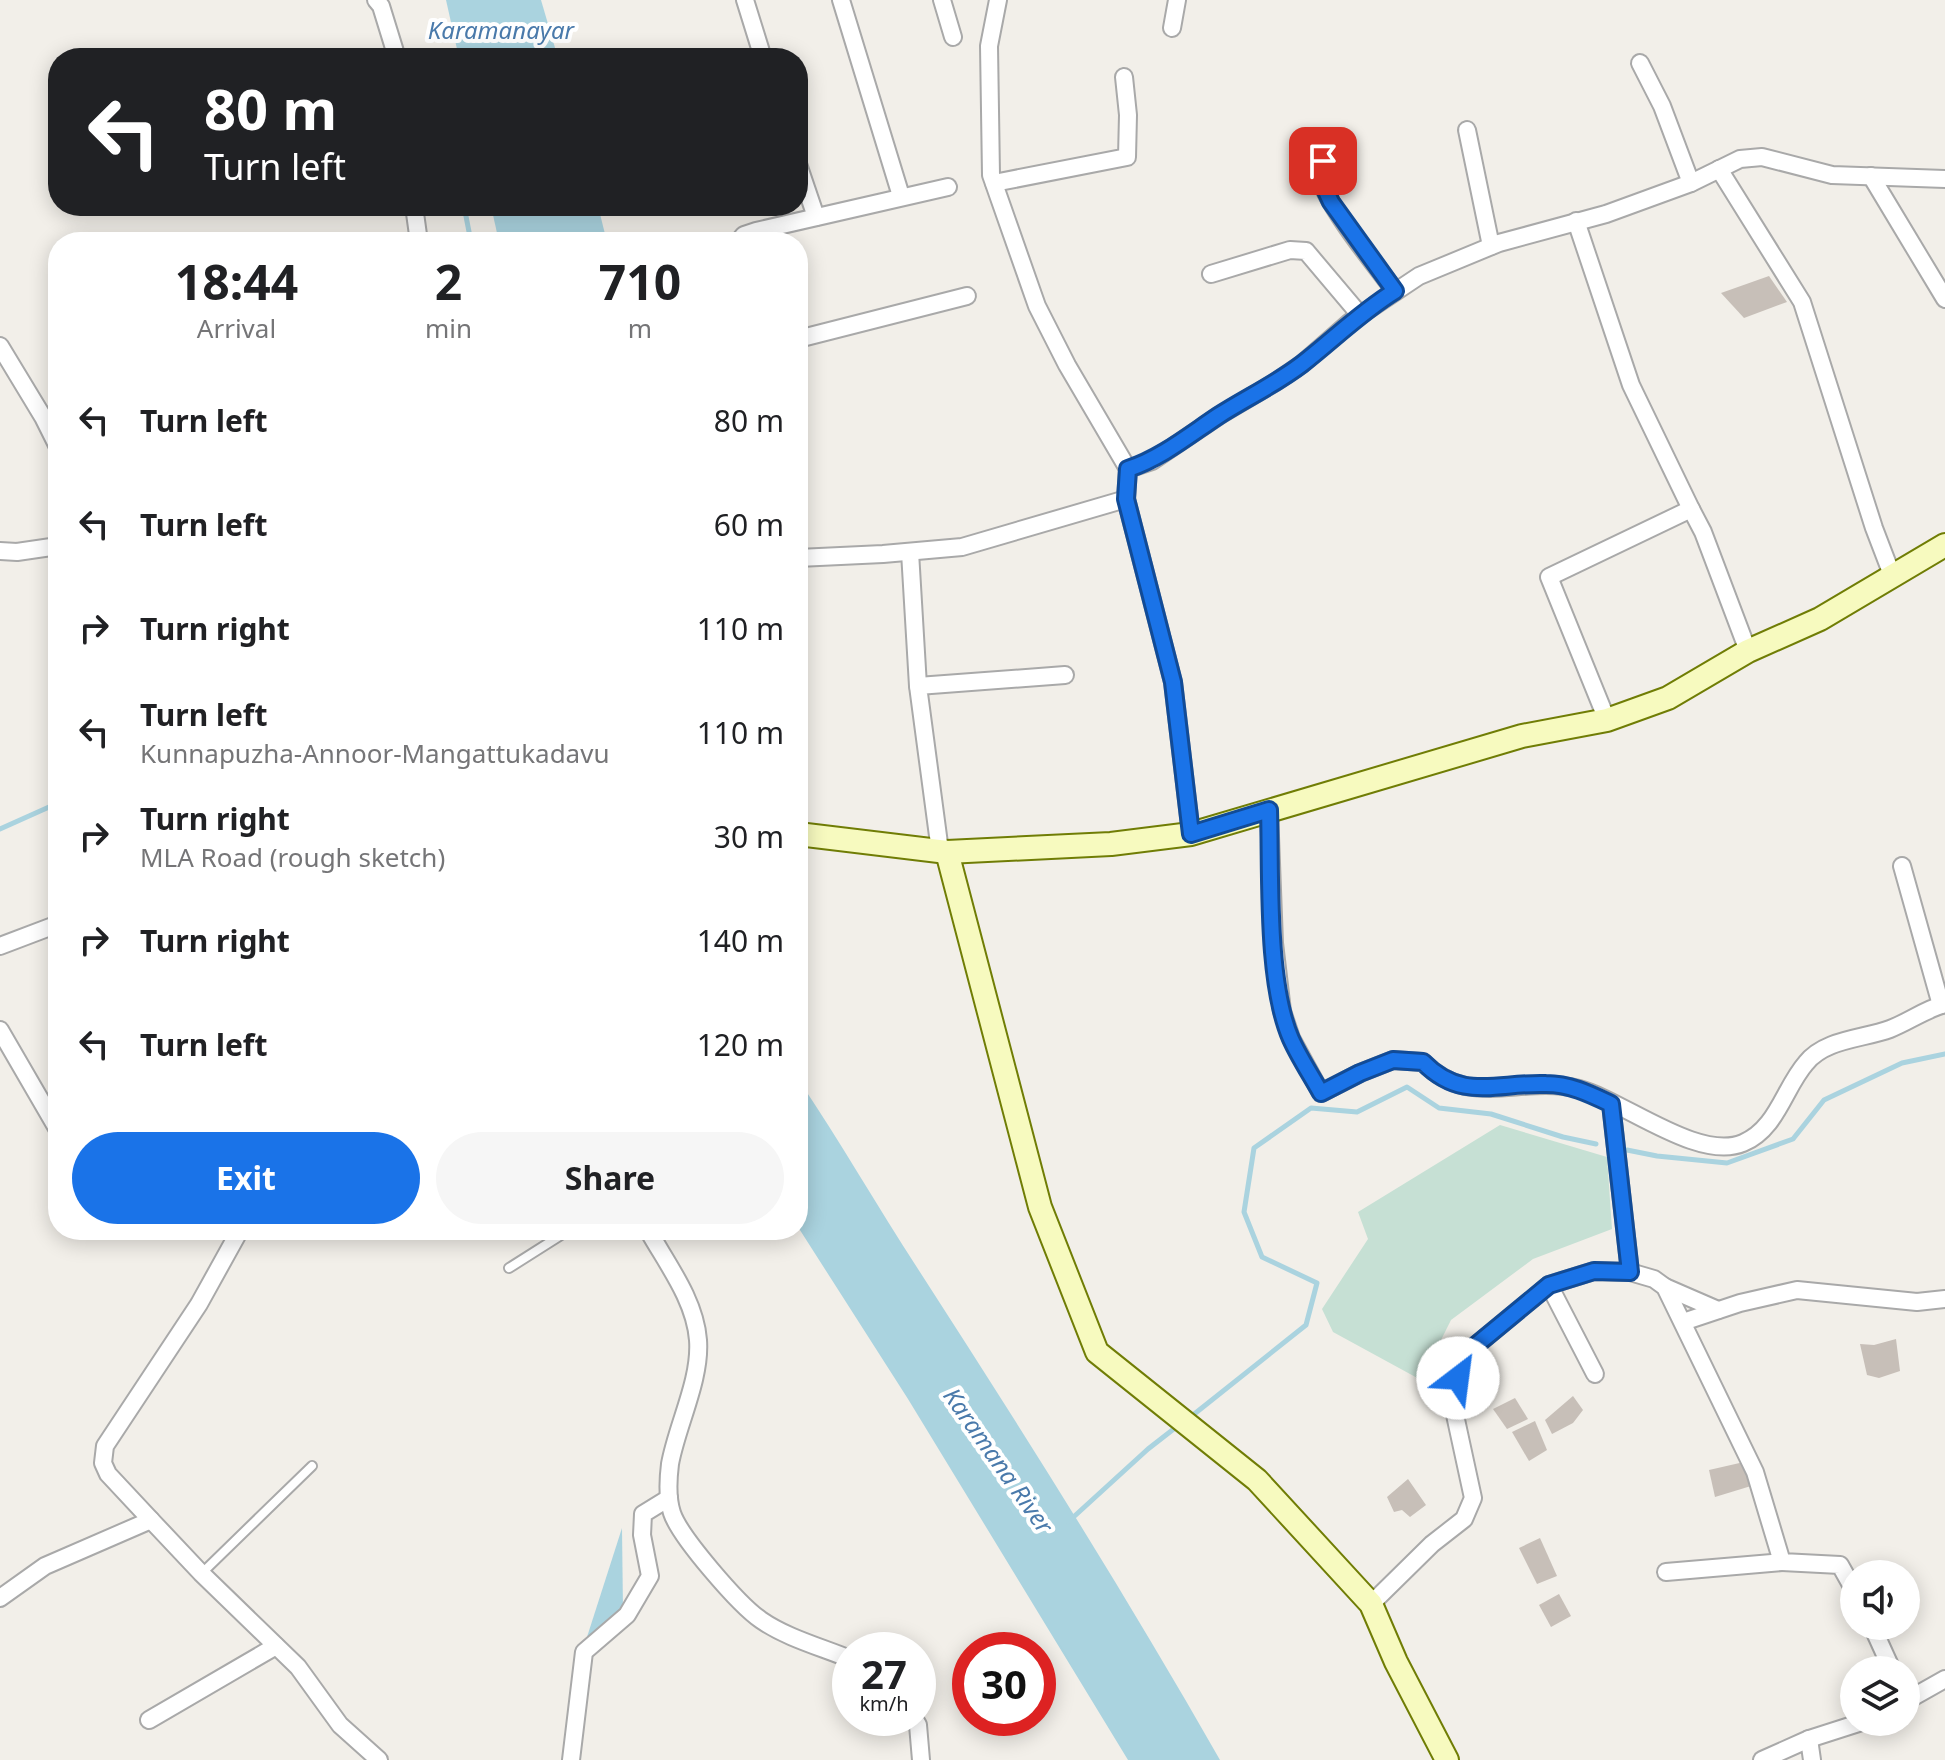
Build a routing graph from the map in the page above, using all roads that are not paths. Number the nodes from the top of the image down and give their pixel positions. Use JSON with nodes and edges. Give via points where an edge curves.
{"nodes":[{"id":1,"x":376,"y":0,"type":"edge"},
{"id":2,"x":745,"y":0,"type":"edge"},
{"id":3,"x":841,"y":0,"type":"edge"},
{"id":4,"x":942,"y":0,"type":"edge"},
{"id":5,"x":998,"y":0,"type":"edge"},
{"id":6,"x":1177,"y":0,"type":"edge"},
{"id":7,"x":1172,"y":28,"type":"dead end"},
{"id":8,"x":953,"y":37,"type":"dead end"},
{"id":9,"x":394,"y":48,"type":"edge"},
{"id":10,"x":760,"y":48,"type":"edge"},
{"id":11,"x":1640,"y":63,"type":"dead end"},
{"id":12,"x":1124,"y":77,"type":"dead end"},
{"id":13,"x":1467,"y":130,"type":"dead end"},
{"id":14,"x":1336,"y":142,"type":"dead end"},
{"id":15,"x":1719,"y":169,"type":"junction"},
{"id":16,"x":1871,"y":176,"type":"junction"},
{"id":17,"x":1945,"y":179,"type":"edge"},
{"id":18,"x":994,"y":183,"type":"junction"},
{"id":19,"x":1691,"y":183,"type":"junction"},
{"id":20,"x":948,"y":187,"type":"dead end"},
{"id":21,"x":808,"y":193,"type":"edge"},
{"id":22,"x":901,"y":196,"type":"junction"},
{"id":23,"x":816,"y":217,"type":"junction"},
{"id":24,"x":1576,"y":221,"type":"junction"},
{"id":25,"x":753,"y":232,"type":"edge"},
{"id":26,"x":1491,"y":246,"type":"junction"},
{"id":27,"x":1211,"y":274,"type":"dead end"},
{"id":28,"x":1395,"y":291,"type":"junction"},
{"id":29,"x":967,"y":296,"type":"dead end"},
{"id":30,"x":1945,"y":299,"type":"edge"},
{"id":31,"x":1360,"y":315,"type":"junction"},
{"id":32,"x":808,"y":336,"type":"edge"},
{"id":33,"x":0,"y":346,"type":"edge"},
{"id":34,"x":48,"y":427,"type":"edge"},
{"id":35,"x":1128,"y":469,"type":"junction"},
{"id":36,"x":1126,"y":499,"type":"junction"},
{"id":37,"x":1691,"y":509,"type":"junction"},
{"id":38,"x":1945,"y":545,"type":"edge"},
{"id":39,"x":48,"y":547,"type":"edge"},
{"id":40,"x":0,"y":551,"type":"edge"},
{"id":41,"x":910,"y":552,"type":"junction"},
{"id":42,"x":808,"y":557,"type":"edge"},
{"id":43,"x":1892,"y":575,"type":"junction"},
{"id":44,"x":1748,"y":651,"type":"junction"},
{"id":45,"x":1065,"y":675,"type":"dead end"},
{"id":46,"x":918,"y":686,"type":"junction"},
{"id":47,"x":1607,"y":720,"type":"junction"},
{"id":48,"x":1269,"y":810,"type":"junction"},
{"id":49,"x":1191,"y":834,"type":"junction"},
{"id":50,"x":808,"y":835,"type":"edge"},
{"id":51,"x":944,"y":852,"type":"junction"},
{"id":52,"x":1902,"y":866,"type":"dead end"},
{"id":53,"x":48,"y":928,"type":"edge"},
{"id":54,"x":0,"y":946,"type":"edge"},
{"id":55,"x":1943,"y":1004,"type":"edge"},
{"id":56,"x":0,"y":1030,"type":"edge"},
{"id":57,"x":1611,"y":1104,"type":"junction"},
{"id":58,"x":48,"y":1113,"type":"edge"},
{"id":59,"x":234,"y":1240,"type":"edge"},
{"id":60,"x":553,"y":1240,"type":"edge"},
{"id":61,"x":653,"y":1240,"type":"edge"},
{"id":62,"x":509,"y":1268,"type":"dead end"},
{"id":63,"x":1630,"y":1272,"type":"junction"},
{"id":64,"x":1549,"y":1285,"type":"junction"},
{"id":65,"x":1665,"y":1287,"type":"junction"},
{"id":66,"x":1945,"y":1299,"type":"edge"},
{"id":67,"x":1718,"y":1310,"type":"junction"},
{"id":68,"x":1683,"y":1322,"type":"junction"},
{"id":69,"x":1595,"y":1374,"type":"dead end"},
{"id":70,"x":312,"y":1466,"type":"dead end"},
{"id":71,"x":669,"y":1498,"type":"junction"},
{"id":72,"x":151,"y":1520,"type":"junction"},
{"id":73,"x":1782,"y":1562,"type":"junction"},
{"id":74,"x":1840,"y":1565,"type":"edge"},
{"id":75,"x":1666,"y":1572,"type":"dead end"},
{"id":76,"x":201,"y":1573,"type":"junction"},
{"id":77,"x":0,"y":1598,"type":"edge"},
{"id":78,"x":1371,"y":1604,"type":"junction"},
{"id":79,"x":276,"y":1646,"type":"junction"},
{"id":80,"x":832,"y":1652,"type":"edge"},
{"id":81,"x":1945,"y":1679,"type":"edge"},
{"id":82,"x":1920,"y":1693,"type":"edge"},
{"id":83,"x":149,"y":1720,"type":"dead end"},
{"id":84,"x":1840,"y":1729,"type":"edge"},
{"id":85,"x":919,"y":1736,"type":"edge"},
{"id":86,"x":1809,"y":1739,"type":"junction"},
{"id":87,"x":379,"y":1760,"type":"edge"},
{"id":88,"x":571,"y":1760,"type":"edge"},
{"id":89,"x":921,"y":1760,"type":"edge"},
{"id":90,"x":1447,"y":1760,"type":"edge"},
{"id":91,"x":1762,"y":1760,"type":"edge"},
{"id":92,"x":1812,"y":1760,"type":"edge"}],
"edges":[{"from":1,"to":9,"type":"street"},
{"from":2,"to":10,"type":"street"},
{"from":3,"to":22,"type":"street"},
{"from":4,"to":8,"type":"street"},
{"from":5,"to":18,"type":"street","via":[[989,46]]},
{"from":6,"to":7,"type":"street"},
{"from":11,"to":19,"type":"street"},
{"from":12,"to":18,"type":"street","via":[[1127,157]]},
{"from":13,"to":26,"type":"street"},
{"from":14,"to":28,"type":"street","via":[[1323,161],[1320,178],[1331,202]]},
{"from":15,"to":16,"type":"street","via":[[1762,157],[1832,175]]},
{"from":15,"to":19,"type":"street"},
{"from":15,"to":43,"type":"street","via":[[1802,302]]},
{"from":16,"to":17,"type":"street"},
{"from":16,"to":30,"type":"street"},
{"from":18,"to":35,"type":"street","via":[[1037,306]]},
{"from":19,"to":24,"type":"street"},
{"from":20,"to":22,"type":"street"},
{"from":21,"to":23,"type":"street"},
{"from":22,"to":23,"type":"street"},
{"from":23,"to":25,"type":"street"},
{"from":24,"to":26,"type":"street"},
{"from":24,"to":37,"type":"street","via":[[1631,385]]},
{"from":26,"to":28,"type":"street"},
{"from":27,"to":31,"type":"street","via":[[1290,250],[1306,251]]},
{"from":28,"to":31,"type":"street"},
{"from":29,"to":32,"type":"street"},
{"from":31,"to":35,"type":"street","via":[[1274,383],[1152,461]]},
{"from":33,"to":34,"type":"street"},
{"from":35,"to":36,"type":"street"},
{"from":36,"to":41,"type":"street","via":[[962,547]]},
{"from":36,"to":49,"type":"street","via":[[1173,682]]},
{"from":37,"to":44,"type":"street"},
{"from":37,"to":47,"type":"street","via":[[1549,577]]},
{"from":38,"to":43,"type":"street"},
{"from":39,"to":40,"type":"street"},
{"from":41,"to":42,"type":"street"},
{"from":41,"to":46,"type":"street"},
{"from":43,"to":44,"type":"street","via":[[1820,619]]},
{"from":44,"to":47,"type":"street","via":[[1668,698]]},
{"from":45,"to":46,"type":"street"},
{"from":46,"to":51,"type":"street"},
{"from":47,"to":48,"type":"street","via":[[1522,736]]},
{"from":48,"to":49,"type":"street"},
{"from":48,"to":57,"type":"street","via":[[1282,1011],[1321,1093],[1393,1060],[1423,1062],[1437,1077],[1455,1085],[1476,1089],[1548,1083],[1581,1089]]},
{"from":49,"to":51,"type":"street","via":[[1111,844]]},
{"from":50,"to":51,"type":"street"},
{"from":51,"to":78,"type":"street","via":[[1040,1207],[1097,1352],[1257,1480]]},
{"from":52,"to":55,"type":"street"},
{"from":53,"to":54,"type":"street"},
{"from":55,"to":57,"type":"street","via":[[1887,1030],[1822,1050],[1806,1061],[1777,1112],[1745,1143],[1715,1146],[1688,1139]]},
{"from":56,"to":58,"type":"street"},
{"from":57,"to":63,"type":"street"},
{"from":59,"to":72,"type":"street","via":[[199,1304],[105,1446],[108,1474]]},
{"from":60,"to":62,"type":"lane"},
{"from":61,"to":71,"type":"street","via":[[695,1319],[699,1344],[670,1464]]},
{"from":63,"to":64,"type":"street","via":[[1594,1271]]},
{"from":63,"to":65,"type":"street"},
{"from":64,"to":69,"type":"street"},
{"from":64,"to":78,"type":"street","via":[[1463,1356],[1452,1401],[1473,1498],[1464,1519]]},
{"from":65,"to":67,"type":"street"},
{"from":65,"to":68,"type":"street"},
{"from":66,"to":67,"type":"street","via":[[1917,1302],[1797,1290]]},
{"from":67,"to":68,"type":"street"},
{"from":68,"to":73,"type":"street","via":[[1755,1472]]},
{"from":70,"to":76,"type":"lane"},
{"from":71,"to":80,"type":"street","via":[[672,1515],[699,1553],[759,1620]]},
{"from":71,"to":88,"type":"street","via":[[643,1514],[650,1576],[627,1615],[584,1652]]},
{"from":72,"to":76,"type":"street"},
{"from":72,"to":77,"type":"street","via":[[45,1566]]},
{"from":73,"to":74,"type":"street"},
{"from":73,"to":75,"type":"street"},
{"from":76,"to":79,"type":"street"},
{"from":78,"to":90,"type":"street"},
{"from":79,"to":83,"type":"street"},
{"from":79,"to":87,"type":"street","via":[[340,1725]]},
{"from":81,"to":82,"type":"street"},
{"from":84,"to":86,"type":"street"},
{"from":85,"to":89,"type":"street"},
{"from":86,"to":91,"type":"street"},
{"from":86,"to":92,"type":"street"}]}
